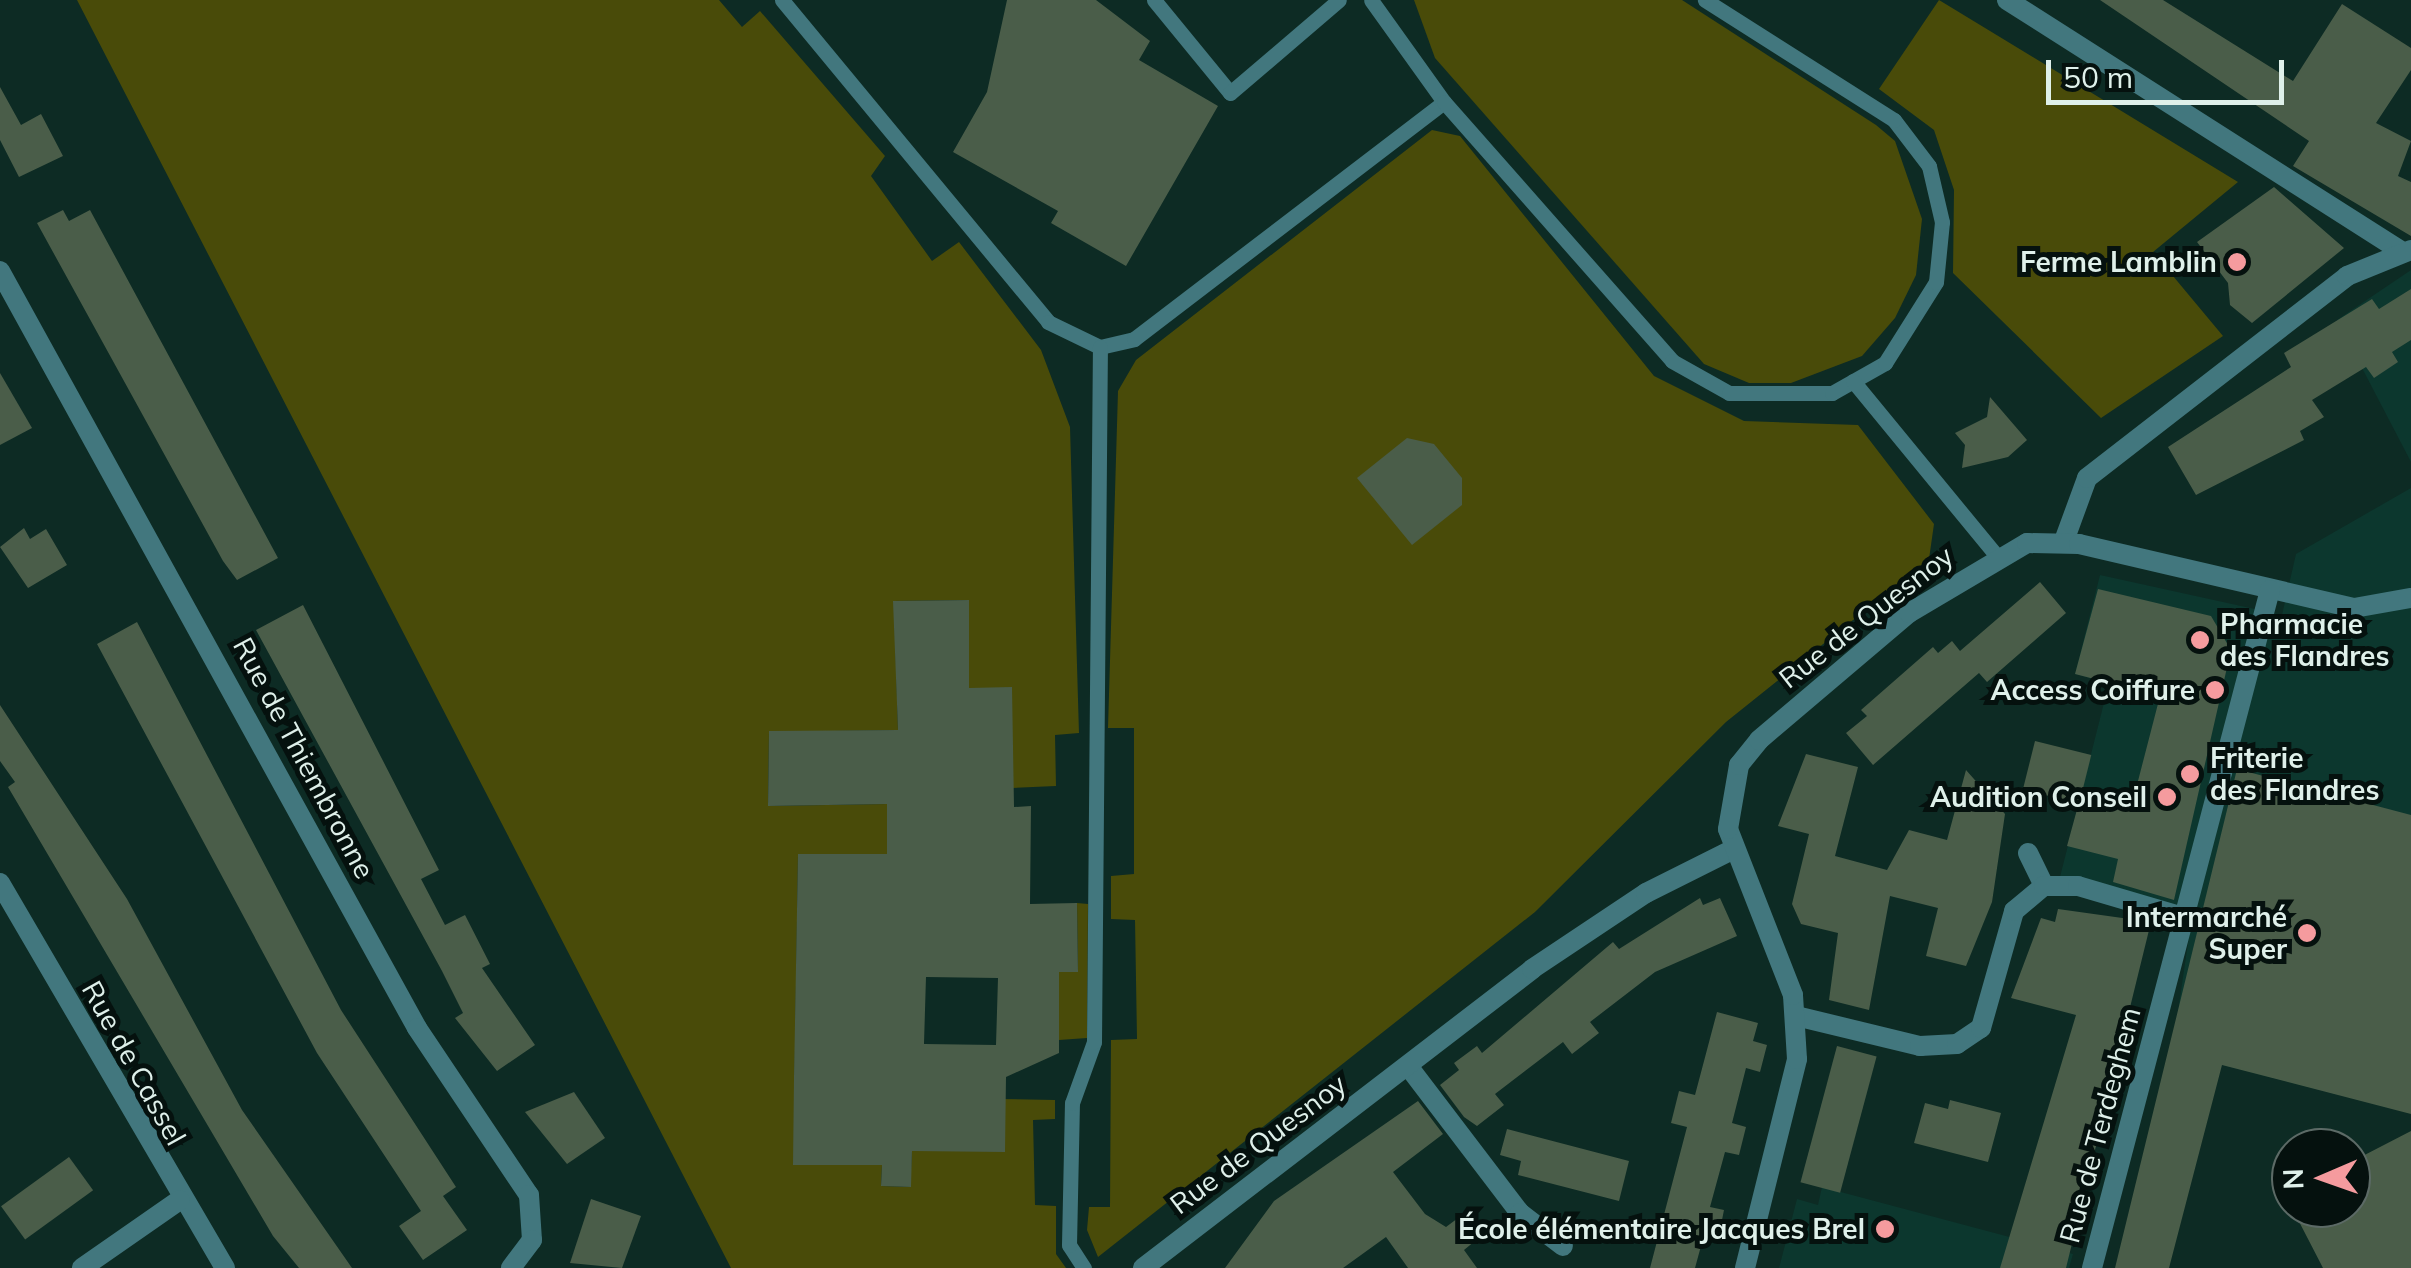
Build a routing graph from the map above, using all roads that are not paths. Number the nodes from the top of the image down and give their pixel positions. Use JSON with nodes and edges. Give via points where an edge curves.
{"nodes":[{"id":1,"x":782,"y":0,"type":"edge"},
{"id":2,"x":1154,"y":0,"type":"edge"},
{"id":3,"x":1340,"y":0,"type":"edge"},
{"id":4,"x":1371,"y":0,"type":"edge"},
{"id":5,"x":1705,"y":0,"type":"edge"},
{"id":6,"x":2006,"y":0,"type":"edge"},
{"id":7,"x":1444,"y":102,"type":"junction"},
{"id":8,"x":2406,"y":251,"type":"edge"},
{"id":9,"x":0,"y":271,"type":"edge"},
{"id":10,"x":1100,"y":347,"type":"junction"},
{"id":11,"x":1853,"y":380,"type":"junction"},
{"id":12,"x":2064,"y":542,"type":"junction"},
{"id":13,"x":1995,"y":554,"type":"junction"},
{"id":14,"x":2270,"y":590,"type":"junction"},
{"id":15,"x":2411,"y":598,"type":"edge"},
{"id":16,"x":1732,"y":850,"type":"junction"},
{"id":17,"x":2028,"y":853,"type":"dead end"},
{"id":18,"x":0,"y":883,"type":"edge"},
{"id":19,"x":2044,"y":886,"type":"junction"},
{"id":20,"x":2183,"y":917,"type":"junction"},
{"id":21,"x":1796,"y":1016,"type":"junction"},
{"id":22,"x":1408,"y":1066,"type":"junction"},
{"id":23,"x":180,"y":1200,"type":"junction"},
{"id":24,"x":1562,"y":1246,"type":"dead end"},
{"id":25,"x":82,"y":1268,"type":"edge"},
{"id":26,"x":224,"y":1268,"type":"edge"},
{"id":27,"x":511,"y":1268,"type":"edge"},
{"id":28,"x":1084,"y":1268,"type":"edge"},
{"id":29,"x":1143,"y":1268,"type":"edge"},
{"id":30,"x":1745,"y":1268,"type":"edge"},
{"id":31,"x":2092,"y":1268,"type":"edge"}],
"edges":[{"from":1,"to":10,"type":"lane","via":[[1048,322]]},
{"from":2,"to":3,"type":"lane","via":[[1230,93]]},
{"from":4,"to":7,"type":"lane"},
{"from":5,"to":11,"type":"lane","via":[[1894,120],[1928,166],[1942,222],[1936,282],[1884,363]]},
{"from":6,"to":8,"type":"street"},
{"from":7,"to":10,"type":"lane","via":[[1134,339]]},
{"from":7,"to":11,"type":"lane","via":[[1672,361],[1728,393],[1800,396]]},
{"from":8,"to":12,"type":"street","via":[[2347,276],[2087,478]]},
{"from":9,"to":27,"type":"street","name":"Rue de Thiembronne","via":[[417,1028],[529,1195],[532,1240]]},
{"from":10,"to":28,"type":"lane","via":[[1094,1042],[1072,1103],[1069,1246]]},
{"from":11,"to":13,"type":"lane"},
{"from":12,"to":13,"type":"street","name":"Rue de Quesnoy"},
{"from":12,"to":14,"type":"street"},
{"from":13,"to":16,"type":"street","name":"Rue de Quesnoy","via":[[1882,634],[1748,752],[1729,802]]},
{"from":14,"to":15,"type":"street","via":[[2354,608]]},
{"from":14,"to":20,"type":"street","name":"Rue de Terdeghem"},
{"from":16,"to":21,"type":"street"},
{"from":16,"to":22,"type":"street","name":"Rue de Quesnoy","via":[[1614,912]]},
{"from":17,"to":19,"type":"street"},
{"from":18,"to":23,"type":"street","name":"Rue de Cassel"},
{"from":19,"to":20,"type":"street","via":[[2078,886]]},
{"from":19,"to":21,"type":"street","via":[[2014,911],[1971,1038],[1920,1046]]},
{"from":20,"to":31,"type":"street","name":"Rue de Terdeghem"},
{"from":21,"to":30,"type":"street","via":[[1792,1086]]},
{"from":22,"to":24,"type":"street","via":[[1520,1213]]},
{"from":22,"to":29,"type":"street","name":"Rue de Quesnoy"},
{"from":23,"to":25,"type":"street"},
{"from":23,"to":26,"type":"street","name":"Rue de Cassel"}]}
